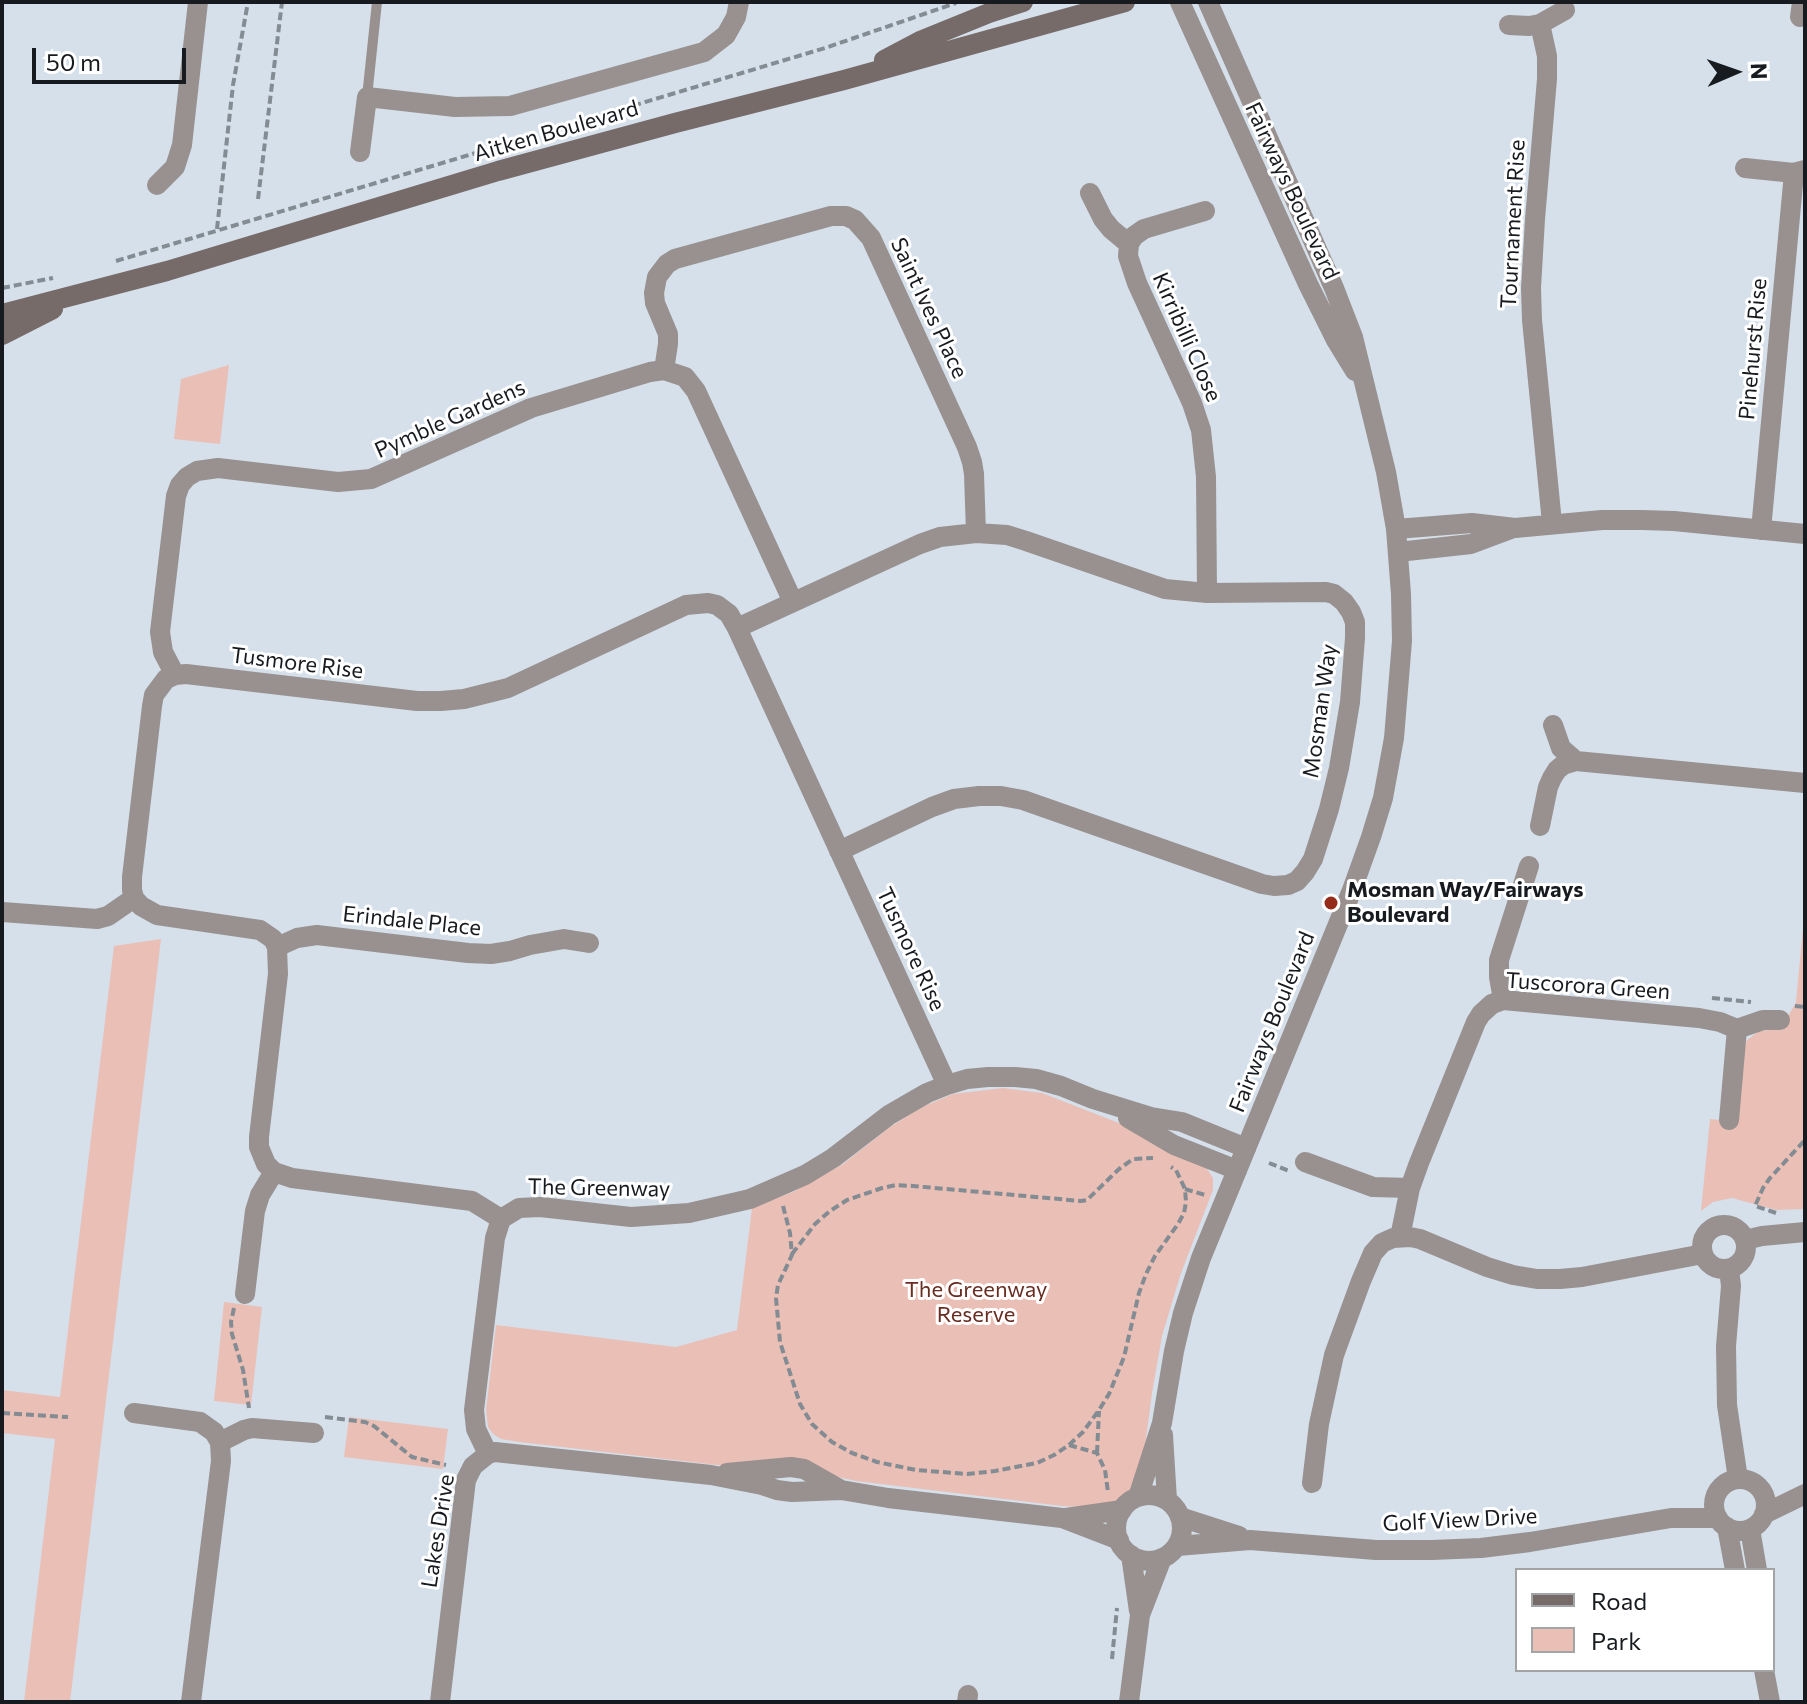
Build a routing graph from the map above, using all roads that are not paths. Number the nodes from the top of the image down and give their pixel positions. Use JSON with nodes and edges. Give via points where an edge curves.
{"nodes":[{"id":1,"x":198,"y":2,"type":"edge"},
{"id":2,"x":377,"y":2,"type":"edge"},
{"id":3,"x":739,"y":2,"type":"edge"},
{"id":4,"x":1023,"y":2,"type":"edge"},
{"id":5,"x":1125,"y":2,"type":"edge"},
{"id":6,"x":1180,"y":2,"type":"edge"},
{"id":7,"x":1208,"y":2,"type":"edge"},
{"id":8,"x":1565,"y":10,"type":"dead end"},
{"id":9,"x":1540,"y":24,"type":"junction"},
{"id":10,"x":1509,"y":25,"type":"dead end"},
{"id":11,"x":844,"y":80,"type":"junction"},
{"id":12,"x":367,"y":97,"type":"junction"},
{"id":13,"x":360,"y":152,"type":"dead end"},
{"id":14,"x":1745,"y":168,"type":"dead end"},
{"id":15,"x":1799,"y":171,"type":"edge"},
{"id":16,"x":157,"y":185,"type":"dead end"},
{"id":17,"x":1090,"y":193,"type":"dead end"},
{"id":18,"x":1205,"y":211,"type":"dead end"},
{"id":19,"x":1308,"y":229,"type":"junction"},
{"id":20,"x":1287,"y":239,"type":"junction"},
{"id":21,"x":1129,"y":244,"type":"junction"},
{"id":22,"x":86,"y":293,"type":"junction"},
{"id":23,"x":2,"y":314,"type":"edge"},
{"id":24,"x":2,"y":335,"type":"edge"},
{"id":25,"x":664,"y":370,"type":"junction"},
{"id":26,"x":1367,"y":396,"type":"junction"},
{"id":27,"x":1552,"y":523,"type":"junction"},
{"id":28,"x":1515,"y":528,"type":"junction"},
{"id":29,"x":1396,"y":529,"type":"junction"},
{"id":30,"x":1761,"y":530,"type":"junction"},
{"id":31,"x":976,"y":533,"type":"junction"},
{"id":32,"x":1805,"y":534,"type":"edge"},
{"id":33,"x":1398,"y":552,"type":"junction"},
{"id":34,"x":1207,"y":593,"type":"junction"},
{"id":35,"x":793,"y":602,"type":"junction"},
{"id":36,"x":737,"y":628,"type":"junction"},
{"id":37,"x":175,"y":675,"type":"junction"},
{"id":38,"x":1553,"y":725,"type":"dead end"},
{"id":39,"x":1576,"y":761,"type":"junction"},
{"id":40,"x":1805,"y":783,"type":"edge"},
{"id":41,"x":1540,"y":826,"type":"dead end"},
{"id":42,"x":839,"y":851,"type":"junction"},
{"id":43,"x":1529,"y":866,"type":"dead end"},
{"id":44,"x":134,"y":898,"type":"junction"},
{"id":45,"x":2,"y":912,"type":"edge"},
{"id":46,"x":589,"y":943,"type":"dead end"},
{"id":47,"x":277,"y":947,"type":"junction"},
{"id":48,"x":1503,"y":1000,"type":"junction"},
{"id":49,"x":1782,"y":1012,"type":"road end"},
{"id":50,"x":1737,"y":1029,"type":"junction"},
{"id":51,"x":947,"y":1085,"type":"junction"},
{"id":52,"x":1093,"y":1099,"type":"junction"},
{"id":53,"x":1729,"y":1120,"type":"dead end"},
{"id":54,"x":1246,"y":1148,"type":"junction"},
{"id":55,"x":1305,"y":1162,"type":"dead end"},
{"id":56,"x":1237,"y":1170,"type":"junction"},
{"id":57,"x":274,"y":1172,"type":"junction"},
{"id":58,"x":1410,"y":1188,"type":"junction"},
{"id":59,"x":501,"y":1219,"type":"junction"},
{"id":60,"x":1805,"y":1232,"type":"edge"},
{"id":61,"x":1400,"y":1237,"type":"junction"},
{"id":62,"x":1745,"y":1240,"type":"junction"},
{"id":63,"x":1703,"y":1254,"type":"junction"},
{"id":64,"x":1729,"y":1269,"type":"junction"},
{"id":65,"x":245,"y":1294,"type":"road end"},
{"id":66,"x":134,"y":1413,"type":"dead end"},
{"id":67,"x":1162,"y":1423,"type":"junction"},
{"id":68,"x":313,"y":1424,"type":"road end"},
{"id":69,"x":220,"y":1442,"type":"junction"},
{"id":70,"x":488,"y":1454,"type":"junction"},
{"id":71,"x":1738,"y":1479,"type":"junction"},
{"id":72,"x":1312,"y":1483,"type":"dead end"},
{"id":73,"x":1762,"y":1491,"type":"junction"},
{"id":74,"x":1805,"y":1493,"type":"edge"},
{"id":75,"x":1167,"y":1500,"type":"junction"},
{"id":76,"x":1122,"y":1507,"type":"junction"},
{"id":77,"x":1720,"y":1515,"type":"junction"},
{"id":78,"x":1180,"y":1517,"type":"junction"},
{"id":79,"x":1062,"y":1518,"type":"junction"},
{"id":80,"x":1757,"y":1521,"type":"junction"},
{"id":81,"x":1250,"y":1540,"type":"junction"},
{"id":82,"x":1125,"y":1548,"type":"junction"},
{"id":83,"x":1170,"y":1552,"type":"junction"},
{"id":84,"x":1734,"y":1568,"type":"edge"},
{"id":85,"x":1757,"y":1568,"type":"edge"},
{"id":86,"x":1140,"y":1615,"type":"junction"},
{"id":87,"x":1764,"y":1672,"type":"edge"},
{"id":88,"x":192,"y":1701,"type":"edge"},
{"id":89,"x":440,"y":1702,"type":"edge"},
{"id":90,"x":1129,"y":1702,"type":"edge"},
{"id":91,"x":1770,"y":1702,"type":"edge"}],
"edges":[{"from":1,"to":16,"type":"street","via":[[182,145],[175,167]]},
{"from":2,"to":12,"type":"lane"},
{"from":3,"to":12,"type":"street","via":[[726,35],[704,52],[510,106],[455,107]]},
{"from":4,"to":11,"type":"main road","via":[[920,41]]},
{"from":5,"to":11,"type":"main road","name":"Aitken Boulevard"},
{"from":6,"to":20,"type":"street","name":"Fairways Boulevard"},
{"from":7,"to":19,"type":"street","name":"Fairways Boulevard"},
{"from":8,"to":9,"type":"street"},
{"from":9,"to":10,"type":"street"},
{"from":9,"to":27,"type":"street","name":"Tournament Rise","via":[[1547,79],[1531,288]]},
{"from":11,"to":22,"type":"main road","name":"Aitken Boulevard","via":[[498,171]]},
{"from":12,"to":13,"type":"street"},
{"from":14,"to":15,"type":"street","name":"Pinehurst Rise"},
{"from":15,"to":30,"type":"street","name":"Pinehurst Rise"},
{"from":17,"to":21,"type":"street","via":[[1107,224]]},
{"from":18,"to":21,"type":"street","via":[[1144,229]]},
{"from":19,"to":20,"type":"street"},
{"from":19,"to":26,"type":"street","name":"Fairways Boulevard","via":[[1353,337]]},
{"from":20,"to":26,"type":"street","name":"Fairways Boulevard"},
{"from":21,"to":34,"type":"street","name":"Kirribilli Close","via":[[1137,283],[1201,430]]},
{"from":22,"to":23,"type":"main road","name":"Aitken Boulevard"},
{"from":22,"to":24,"type":"main road"},
{"from":25,"to":31,"type":"street","name":"Saint Ives Place","via":[[668,334],[654,293],[667,264],[831,216],[855,220],[871,238],[967,447],[974,474]]},
{"from":25,"to":35,"type":"street","via":[[685,377],[696,391]]},
{"from":25,"to":37,"type":"street","name":"Pymble Gardens","via":[[531,408],[371,479],[338,482],[218,468],[187,477],[176,496],[160,632]]},
{"from":26,"to":29,"type":"street","name":"Fairways Boulevard"},
{"from":27,"to":28,"type":"street"},
{"from":27,"to":30,"type":"street","via":[[1674,521]]},
{"from":28,"to":29,"type":"street","via":[[1472,523]]},
{"from":28,"to":33,"type":"street","via":[[1471,544]]},
{"from":29,"to":33,"type":"street","name":"Fairways Boulevard"},
{"from":30,"to":32,"type":"street"},
{"from":31,"to":34,"type":"street","name":"Mosman Way","via":[[1007,535],[1165,589]]},
{"from":31,"to":35,"type":"street","name":"Mosman Way","via":[[920,544]]},
{"from":33,"to":54,"type":"street","name":"Fairways Boulevard","via":[[1402,641],[1383,798],[1352,890]]},
{"from":34,"to":42,"type":"street","name":"Mosman Way","via":[[1326,592],[1344,602],[1355,622],[1339,768],[1313,859],[1297,881],[1262,884],[1001,796],[954,799]]},
{"from":35,"to":36,"type":"street","name":"Mosman Way"},
{"from":36,"to":37,"type":"street","name":"Tusmore Rise","via":[[717,605],[686,605],[508,688],[441,701]]},
{"from":36,"to":42,"type":"street","name":"Tusmore Rise"},
{"from":37,"to":44,"type":"street","via":[[154,695],[132,877]]},
{"from":38,"to":39,"type":"street","via":[[1561,748]]},
{"from":39,"to":40,"type":"street"},
{"from":39,"to":41,"type":"street","via":[[1563,765],[1552,778]]},
{"from":42,"to":51,"type":"street","name":"Tusmore Rise"},
{"from":43,"to":48,"type":"street","via":[[1499,960]]},
{"from":44,"to":45,"type":"street","via":[[97,919]]},
{"from":44,"to":47,"type":"street","via":[[157,915],[260,930]]},
{"from":46,"to":47,"type":"street","name":"Erindale Place","via":[[564,939],[491,954],[313,935]]},
{"from":47,"to":57,"type":"street","via":[[259,1137],[262,1156]]},
{"from":48,"to":50,"type":"street","name":"Tuscorora Green","via":[[1699,1018]]},
{"from":48,"to":58,"type":"street","name":"Tuscorora Green","via":[[1476,1022]]},
{"from":49,"to":50,"type":"street","name":"Tuscorora Green"},
{"from":50,"to":53,"type":"street"},
{"from":51,"to":52,"type":"street","name":"The Greenway","via":[[967,1079],[1036,1079]]},
{"from":51,"to":59,"type":"street","name":"The Greenway","via":[[900,1108],[833,1158],[750,1199],[689,1213],[631,1217],[529,1207]]},
{"from":52,"to":54,"type":"street","name":"The Greenway","via":[[1182,1122]]},
{"from":52,"to":56,"type":"street","name":"The Greenway","via":[[1174,1145]]},
{"from":54,"to":56,"type":"street","name":"Fairways Boulevard"},
{"from":55,"to":58,"type":"street","via":[[1373,1187]]},
{"from":56,"to":67,"type":"street","name":"Fairways Boulevard","via":[[1183,1313]]},
{"from":57,"to":59,"type":"street","via":[[472,1201]]},
{"from":57,"to":65,"type":"street","via":[[255,1211]]},
{"from":58,"to":61,"type":"street","name":"Tuscorora Green"},
{"from":59,"to":70,"type":"street","name":"The Greenway","via":[[474,1410]]},
{"from":60,"to":62,"type":"street"},
{"from":61,"to":63,"type":"street","via":[[1537,1279],[1582,1277]]},
{"from":61,"to":72,"type":"street","via":[[1382,1243],[1373,1253],[1343,1327],[1326,1388]]},
{"from":62,"to":63,"type":"street","via":[[1736,1228],[1722,1225],[1708,1232]]},
{"from":62,"to":64,"type":"street","via":[[1745,1255]]},
{"from":63,"to":64,"type":"street","via":[[1716,1268]]},
{"from":64,"to":71,"type":"street","via":[[1727,1391]]},
{"from":66,"to":69,"type":"street","via":[[200,1422]]},
{"from":67,"to":75,"type":"street","name":"Fairways Boulevard"},
{"from":67,"to":76,"type":"street","name":"Fairways Boulevard"},
{"from":68,"to":69,"type":"street","via":[[252,1428]]},
{"from":69,"to":88,"type":"street"},
{"from":70,"to":79,"type":"street","via":[[711,1475],[791,1467],[841,1490]]},
{"from":70,"to":89,"type":"street","name":"Lakes Drive","via":[[466,1480]]},
{"from":71,"to":73,"type":"street"},
{"from":71,"to":77,"type":"street","via":[[1718,1492]]},
{"from":73,"to":74,"type":"street"},
{"from":73,"to":80,"type":"street","via":[[1766,1506]]},
{"from":74,"to":80,"type":"street"},
{"from":75,"to":76,"type":"street","via":[[1148,1495]]},
{"from":75,"to":78,"type":"street"},
{"from":76,"to":79,"type":"street"},
{"from":76,"to":82,"type":"street","via":[[1117,1530]]},
{"from":77,"to":80,"type":"street","via":[[1735,1530]]},
{"from":77,"to":81,"type":"street","name":"Golf View Drive","via":[[1481,1548],[1376,1550]]},
{"from":77,"to":84,"type":"street"},
{"from":78,"to":81,"type":"street","name":"Golf View Drive"},
{"from":78,"to":83,"type":"street","via":[[1182,1527]]},
{"from":79,"to":82,"type":"street"},
{"from":80,"to":85,"type":"street"},
{"from":81,"to":83,"type":"street","name":"Golf View Drive"},
{"from":82,"to":83,"type":"street","via":[[1152,1561]]},
{"from":82,"to":86,"type":"street"},
{"from":83,"to":86,"type":"street"},
{"from":86,"to":90,"type":"street"},
{"from":87,"to":91,"type":"street"}]}
